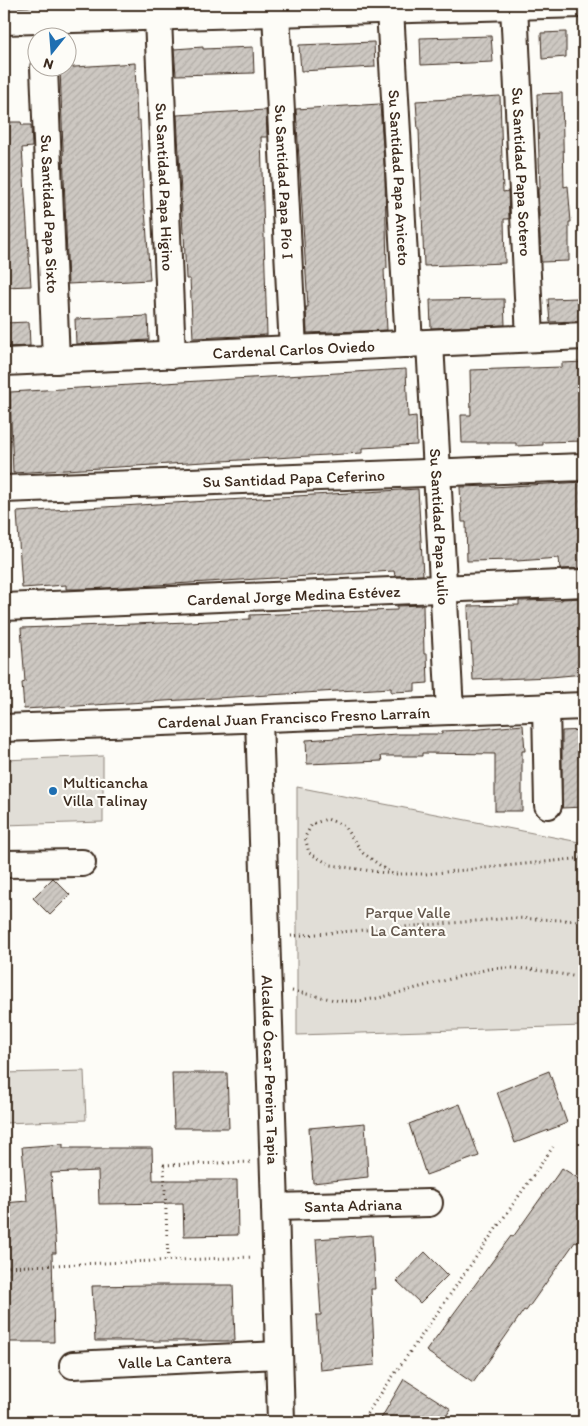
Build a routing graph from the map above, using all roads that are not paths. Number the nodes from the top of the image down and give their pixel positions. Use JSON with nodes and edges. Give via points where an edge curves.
{"nodes":[{"id":1,"x":582,"y":4,"type":"edge"},
{"id":2,"x":514,"y":6,"type":"junction"},
{"id":3,"x":216,"y":10,"type":"edge"},
{"id":4,"x":390,"y":10,"type":"junction"},
{"id":5,"x":276,"y":13,"type":"junction"},
{"id":6,"x":158,"y":18,"type":"junction"},
{"id":7,"x":45,"y":20,"type":"edge"},
{"id":8,"x":4,"y":21,"type":"edge"},
{"id":9,"x":44,"y":78,"type":"edge"},
{"id":10,"x":584,"y":336,"type":"edge"},
{"id":11,"x":530,"y":338,"type":"junction"},
{"id":12,"x":420,"y":343,"type":"junction"},
{"id":13,"x":293,"y":349,"type":"junction"},
{"id":14,"x":172,"y":355,"type":"junction"},
{"id":15,"x":56,"y":360,"type":"junction"},
{"id":16,"x":4,"y":362,"type":"edge"},
{"id":17,"x":584,"y":467,"type":"edge"},
{"id":18,"x":438,"y":472,"type":"junction"},
{"id":19,"x":4,"y":489,"type":"edge"},
{"id":20,"x":584,"y":583,"type":"edge"},
{"id":21,"x":443,"y":589,"type":"junction"},
{"id":22,"x":4,"y":607,"type":"edge"},
{"id":23,"x":584,"y":706,"type":"edge"},
{"id":24,"x":546,"y":707,"type":"junction"},
{"id":25,"x":450,"y":711,"type":"junction"},
{"id":26,"x":259,"y":718,"type":"junction"},
{"id":27,"x":4,"y":728,"type":"edge"},
{"id":28,"x":548,"y":805,"type":"dead end"},
{"id":29,"x":82,"y":863,"type":"dead end"},
{"id":30,"x":4,"y":864,"type":"edge"},
{"id":31,"x":429,"y":1203,"type":"dead end"},
{"id":32,"x":276,"y":1207,"type":"junction"},
{"id":33,"x":278,"y":1355,"type":"junction"},
{"id":34,"x":73,"y":1365,"type":"dead end"},
{"id":35,"x":281,"y":1422,"type":"edge"}],
"edges":[{"from":1,"to":2,"type":"street"},
{"from":2,"to":4,"type":"street"},
{"from":2,"to":11,"type":"street","name":"Su Santidad Papa Sotero"},
{"from":3,"to":5,"type":"street"},
{"from":3,"to":6,"type":"street"},
{"from":4,"to":5,"type":"street"},
{"from":4,"to":12,"type":"street","name":"Su Santidad Papa Aniceto"},
{"from":5,"to":13,"type":"street","name":"Su Santidad Papa Pío I"},
{"from":6,"to":7,"type":"street"},
{"from":6,"to":14,"type":"street","name":"Su Santidad Papa Higino"},
{"from":7,"to":8,"type":"street"},
{"from":9,"to":15,"type":"street","name":"Su Santidad Papa Sixto"},
{"from":10,"to":11,"type":"street","name":"Cardenal Carlos Oviedo"},
{"from":11,"to":12,"type":"street","name":"Cardenal Carlos Oviedo"},
{"from":12,"to":13,"type":"street","name":"Cardenal Carlos Oviedo"},
{"from":12,"to":18,"type":"street","name":"Su Santidad Papa Julio"},
{"from":13,"to":14,"type":"street","name":"Cardenal Carlos Oviedo"},
{"from":14,"to":15,"type":"street","name":"Cardenal Carlos Oviedo"},
{"from":15,"to":16,"type":"street","name":"Cardenal Carlos Oviedo"},
{"from":17,"to":18,"type":"street","name":"Su Santidad Papa Ceferino"},
{"from":18,"to":19,"type":"street","name":"Su Santidad Papa Ceferino"},
{"from":18,"to":21,"type":"street","name":"Su Santidad Papa Julio"},
{"from":20,"to":21,"type":"street","name":"Cardenal Jorge Medina Estévez"},
{"from":21,"to":22,"type":"street","name":"Cardenal Jorge Medina Estévez"},
{"from":21,"to":25,"type":"street","name":"Su Santidad Papa Julio"},
{"from":23,"to":24,"type":"street","name":"Cardenal Juan Francisco Fresno Larraín"},
{"from":24,"to":25,"type":"street","name":"Cardenal Juan Francisco Fresno Larraín"},
{"from":24,"to":28,"type":"street"},
{"from":25,"to":26,"type":"street","name":"Cardenal Juan Francisco Fresno Larraín"},
{"from":26,"to":27,"type":"street","name":"Cardenal Juan Francisco Fresno Larraín"},
{"from":26,"to":32,"type":"street","name":"Alcalde Óscar Pereira Tapia"},
{"from":29,"to":30,"type":"street"},
{"from":31,"to":32,"type":"street","name":"Santa Adriana"},
{"from":32,"to":33,"type":"street","name":"Alcalde Óscar Pereira Tapia"},
{"from":33,"to":34,"type":"street","name":"Valle La Cantera"},
{"from":33,"to":35,"type":"street","name":"Alcalde Óscar Pereira Tapia"}]}
